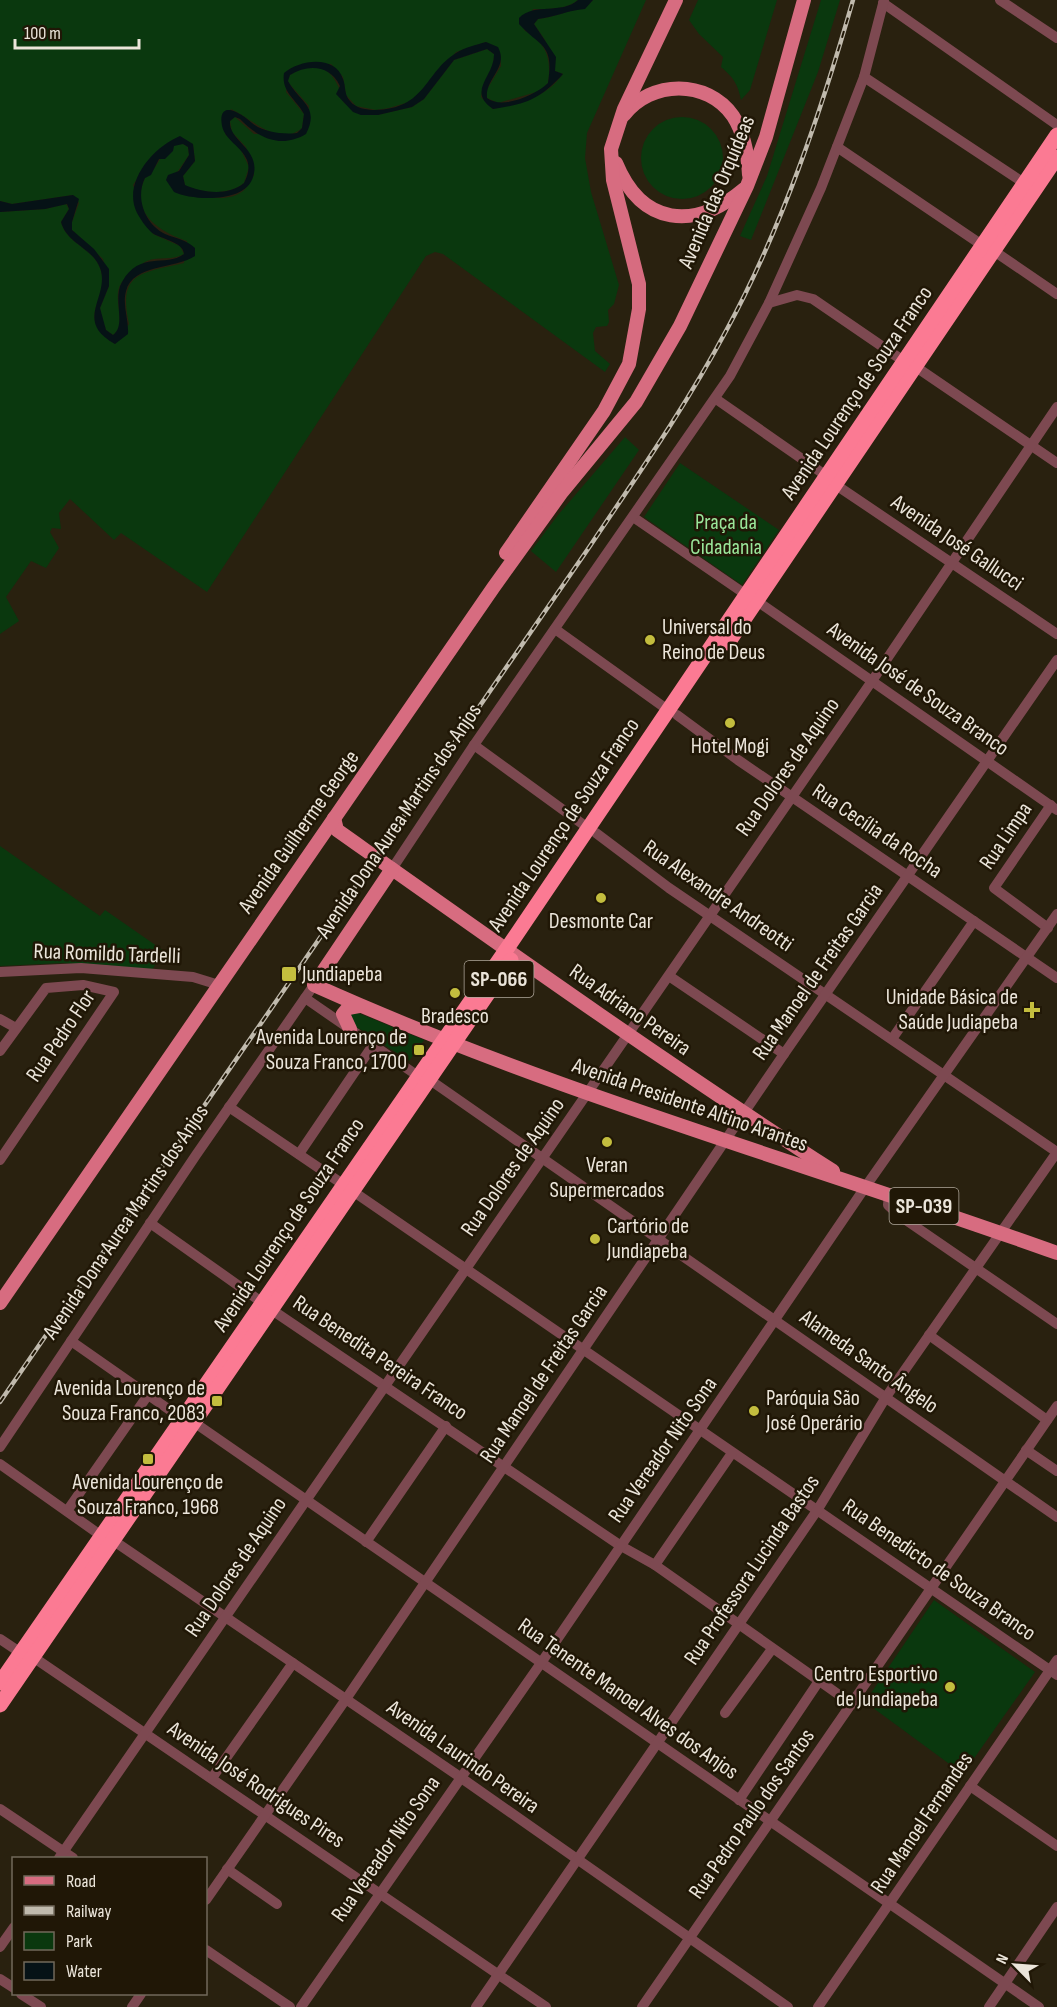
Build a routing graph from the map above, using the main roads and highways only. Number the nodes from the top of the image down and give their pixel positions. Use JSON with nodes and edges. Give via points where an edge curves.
{"nodes":[{"id":1,"x":676,"y":0,"type":"edge"},
{"id":2,"x":804,"y":0,"type":"edge"},
{"id":3,"x":615,"y":132,"type":"junction"},
{"id":4,"x":1057,"y":135,"type":"edge"},
{"id":5,"x":611,"y":150,"type":"junction"},
{"id":6,"x":1057,"y":157,"type":"edge"},
{"id":7,"x":748,"y":183,"type":"junction"},
{"id":8,"x":988,"y":248,"type":"junction"},
{"id":9,"x":643,"y":391,"type":"joint"},
{"id":10,"x":332,"y":827,"type":"junction"},
{"id":11,"x":392,"y":869,"type":"junction"},
{"id":12,"x":510,"y":953,"type":"junction"},
{"id":13,"x":216,"y":983,"type":"junction"},
{"id":14,"x":314,"y":985,"type":"joint"},
{"id":15,"x":359,"y":1006,"type":"junction"},
{"id":16,"x":350,"y":1029,"type":"road end"},
{"id":17,"x":449,"y":1041,"type":"junction"},
{"id":18,"x":847,"y":1180,"type":"junction"},
{"id":19,"x":1057,"y":1253,"type":"edge"},
{"id":20,"x":0,"y":1289,"type":"edge"},
{"id":21,"x":0,"y":1303,"type":"edge"},
{"id":22,"x":27,"y":1655,"type":"junction"},
{"id":23,"x":0,"y":1683,"type":"edge"},
{"id":24,"x":0,"y":1705,"type":"edge"}],
"edges":[{"from":1,"to":3,"type":"main road"},
{"from":2,"to":7,"type":"main road","name":"Avenida das Orquídeas","via":[[778,97]]},
{"from":3,"to":5,"type":"main road"},
{"from":3,"to":7,"type":"main road","via":[[627,112],[651,94],[679,88],[702,92],[722,104],[740,128],[747,153]]},
{"from":4,"to":8,"type":"highway","name":"Avenida Lourenço de Souza Franco","number":"SP-066","via":[[1024,183]]},
{"from":5,"to":7,"type":"main road","via":[[631,191],[646,205],[665,214],[686,217],[706,213]]},
{"from":5,"to":13,"type":"main road","name":"Avenida Guilherme George","via":[[613,180],[636,261],[640,293],[634,342],[622,381]]},
{"from":6,"to":8,"type":"highway","name":"Avenida Lourenço de Souza Franco","number":"SP-066"},
{"from":7,"to":9,"type":"main road","name":"Avenida das Orquídeas","via":[[680,326]]},
{"from":8,"to":12,"type":"highway","name":"Avenida Lourenço de Souza Franco","number":"SP-066"},
{"from":9,"to":10,"type":"main road","name":"Avenida Guilherme George","via":[[542,518]]},
{"from":10,"to":11,"type":"main road","name":"Rua Adriano Pereira"},
{"from":10,"to":13,"type":"main road","name":"Avenida Guilherme George"},
{"from":11,"to":12,"type":"main road","name":"Rua Adriano Pereira"},
{"from":11,"to":14,"type":"main road","name":"Avenida Dona Aurea Martins dos Anjos"},
{"from":12,"to":17,"type":"highway","name":"Avenida Lourenço de Souza Franco","number":"SP-066"},
{"from":12,"to":18,"type":"main road","name":"Rua Adriano Pereira"},
{"from":13,"to":20,"type":"main road","name":"Avenida Guilherme George"},
{"from":13,"to":21,"type":"main road","name":"Avenida Guilherme George"},
{"from":14,"to":15,"type":"main road","name":"Avenida Presidente Altino Arantes"},
{"from":15,"to":16,"type":"main road","via":[[348,1008],[344,1014]]},
{"from":15,"to":17,"type":"main road","name":"Avenida Presidente Altino Arantes"},
{"from":17,"to":18,"type":"main road","name":"Avenida Presidente Altino Arantes","via":[[725,1142]]},
{"from":17,"to":22,"type":"highway","name":"Avenida Lourenço de Souza Franco","number":"SP-066"},
{"from":18,"to":19,"type":"main road","name":"Avenida Presidente Altino Arantes","number":"SP-039"},
{"from":22,"to":23,"type":"highway","name":"Avenida Lourenço de Souza Franco","number":"SP-066"},
{"from":22,"to":24,"type":"highway","name":"Avenida Lourenço de Souza Franco","number":"SP-066"}]}
